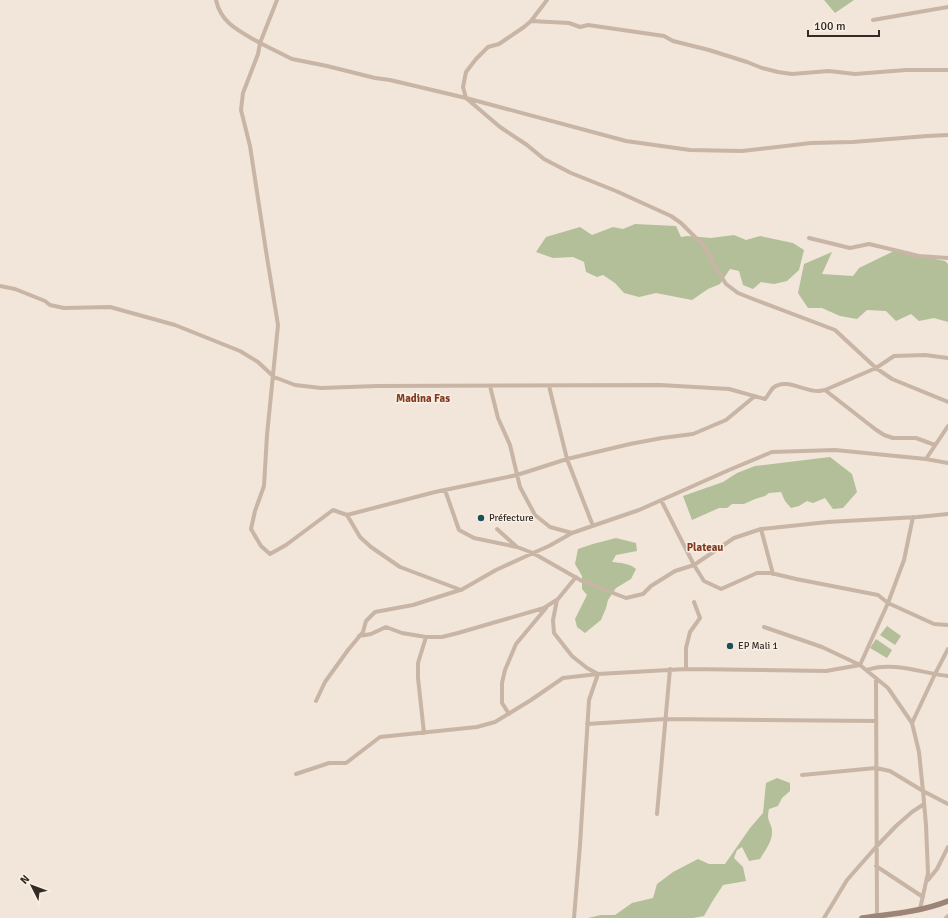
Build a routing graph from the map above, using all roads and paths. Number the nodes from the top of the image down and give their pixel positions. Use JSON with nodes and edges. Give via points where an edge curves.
{"nodes":[{"id":1,"x":216,"y":0,"type":"edge"},
{"id":2,"x":277,"y":0,"type":"edge"},
{"id":3,"x":547,"y":0,"type":"edge"},
{"id":4,"x":948,"y":6,"type":"edge"},
{"id":5,"x":873,"y":20,"type":"dead end"},
{"id":6,"x":530,"y":21,"type":"junction"},
{"id":7,"x":260,"y":43,"type":"junction"},
{"id":8,"x":948,"y":70,"type":"edge"},
{"id":9,"x":466,"y":98,"type":"junction"},
{"id":10,"x":948,"y":135,"type":"edge"},
{"id":11,"x":809,"y":238,"type":"dead end"},
{"id":12,"x":948,"y":258,"type":"edge"},
{"id":13,"x":0,"y":286,"type":"edge"},
{"id":14,"x":948,"y":358,"type":"edge"},
{"id":15,"x":876,"y":368,"type":"junction"},
{"id":16,"x":274,"y":377,"type":"junction"},
{"id":17,"x":490,"y":386,"type":"junction"},
{"id":18,"x":549,"y":386,"type":"junction"},
{"id":19,"x":825,"y":390,"type":"junction"},
{"id":20,"x":755,"y":396,"type":"junction"},
{"id":21,"x":948,"y":402,"type":"edge"},
{"id":22,"x":948,"y":426,"type":"edge"},
{"id":23,"x":935,"y":445,"type":"junction"},
{"id":24,"x":567,"y":459,"type":"junction"},
{"id":25,"x":926,"y":459,"type":"junction"},
{"id":26,"x":948,"y":463,"type":"edge"},
{"id":27,"x":517,"y":475,"type":"junction"},
{"id":28,"x":445,"y":490,"type":"junction"},
{"id":29,"x":662,"y":500,"type":"junction"},
{"id":30,"x":948,"y":514,"type":"edge"},
{"id":31,"x":347,"y":515,"type":"junction"},
{"id":32,"x":912,"y":517,"type":"junction"},
{"id":33,"x":593,"y":526,"type":"junction"},
{"id":34,"x":497,"y":529,"type":"dead end"},
{"id":35,"x":761,"y":529,"type":"junction"},
{"id":36,"x":572,"y":533,"type":"junction"},
{"id":37,"x":517,"y":547,"type":"junction"},
{"id":38,"x":533,"y":553,"type":"junction"},
{"id":39,"x":694,"y":565,"type":"junction"},
{"id":40,"x":773,"y":574,"type":"junction"},
{"id":41,"x":576,"y":577,"type":"junction"},
{"id":42,"x":461,"y":590,"type":"junction"},
{"id":43,"x":557,"y":600,"type":"junction"},
{"id":44,"x":694,"y":602,"type":"dead end"},
{"id":45,"x":888,"y":603,"type":"junction"},
{"id":46,"x":549,"y":605,"type":"junction"},
{"id":47,"x":948,"y":624,"type":"edge"},
{"id":48,"x":764,"y":627,"type":"dead end"},
{"id":49,"x":359,"y":636,"type":"junction"},
{"id":50,"x":426,"y":637,"type":"junction"},
{"id":51,"x":948,"y":649,"type":"edge"},
{"id":52,"x":860,"y":665,"type":"junction"},
{"id":53,"x":686,"y":668,"type":"junction"},
{"id":54,"x":670,"y":670,"type":"junction"},
{"id":55,"x":866,"y":670,"type":"junction"},
{"id":56,"x":598,"y":674,"type":"junction"},
{"id":57,"x":935,"y":674,"type":"junction"},
{"id":58,"x":948,"y":676,"type":"edge"},
{"id":59,"x":876,"y":678,"type":"junction"},
{"id":60,"x":316,"y":701,"type":"dead end"},
{"id":61,"x":510,"y":714,"type":"junction"},
{"id":62,"x":666,"y":719,"type":"junction"},
{"id":63,"x":876,"y":721,"type":"junction"},
{"id":64,"x":912,"y":723,"type":"junction"},
{"id":65,"x":587,"y":724,"type":"junction"},
{"id":66,"x":424,"y":733,"type":"junction"},
{"id":67,"x":876,"y":768,"type":"junction"},
{"id":68,"x":296,"y":774,"type":"dead end"},
{"id":69,"x":802,"y":775,"type":"dead end"},
{"id":70,"x":923,"y":791,"type":"junction"},
{"id":71,"x":924,"y":804,"type":"junction"},
{"id":72,"x":948,"y":804,"type":"edge"},
{"id":73,"x":657,"y":814,"type":"dead end"},
{"id":74,"x":876,"y":847,"type":"junction"},
{"id":75,"x":948,"y":847,"type":"edge"},
{"id":76,"x":876,"y":866,"type":"junction"},
{"id":77,"x":926,"y":882,"type":"junction"},
{"id":78,"x":923,"y":898,"type":"junction"},
{"id":79,"x":948,"y":901,"type":"edge"},
{"id":80,"x":920,"y":909,"type":"junction"},
{"id":81,"x":876,"y":916,"type":"junction"},
{"id":82,"x":574,"y":918,"type":"edge"},
{"id":83,"x":824,"y":918,"type":"edge"},
{"id":84,"x":862,"y":918,"type":"edge"}],
"edges":[{"from":1,"to":7,"type":"street","via":[[220,14],[227,22]]},
{"from":2,"to":7,"type":"street"},
{"from":3,"to":6,"type":"street"},
{"from":4,"to":5,"type":"street"},
{"from":6,"to":8,"type":"street","via":[[569,23],[580,27],[588,25],[664,36],[762,68],[792,74],[829,71],[854,74]]},
{"from":6,"to":9,"type":"street","via":[[499,44],[488,47],[476,58],[466,72],[463,88]]},
{"from":7,"to":9,"type":"street","via":[[292,59]]},
{"from":7,"to":16,"type":"street","via":[[243,92],[241,110],[250,146],[278,325]]},
{"from":9,"to":10,"type":"street","via":[[626,142],[690,150],[742,151],[811,143]]},
{"from":9,"to":15,"type":"street","via":[[544,159],[671,216],[705,247],[726,284],[738,293],[835,330]]},
{"from":11,"to":12,"type":"street","via":[[850,248],[869,244],[919,256]]},
{"from":13,"to":16,"type":"street","via":[[16,289],[64,308],[110,307],[175,325],[240,351],[258,362]]},
{"from":14,"to":15,"type":"street","via":[[925,355],[894,356]]},
{"from":15,"to":19,"type":"street"},
{"from":15,"to":21,"type":"street","via":[[892,379]]},
{"from":16,"to":17,"type":"street","via":[[295,385],[321,388]]},
{"from":16,"to":31,"type":"street","via":[[264,486],[251,529],[261,546],[270,554],[333,510]]},
{"from":17,"to":18,"type":"street"},
{"from":17,"to":27,"type":"street","via":[[498,418],[510,445]]},
{"from":18,"to":20,"type":"street","via":[[660,385],[728,389]]},
{"from":18,"to":24,"type":"street"},
{"from":19,"to":20,"type":"street","via":[[809,390],[783,384],[773,388],[766,399]]},
{"from":19,"to":23,"type":"street","via":[[884,435],[893,438],[916,438]]},
{"from":20,"to":24,"type":"street","via":[[726,420],[693,434],[630,444]]},
{"from":22,"to":23,"type":"street"},
{"from":23,"to":25,"type":"street"},
{"from":24,"to":27,"type":"street"},
{"from":24,"to":33,"type":"street"},
{"from":25,"to":26,"type":"street"},
{"from":25,"to":29,"type":"street","via":[[835,450],[772,452]]},
{"from":27,"to":28,"type":"street"},
{"from":27,"to":36,"type":"street","via":[[520,487],[535,515],[550,527]]},
{"from":28,"to":31,"type":"street"},
{"from":28,"to":37,"type":"street","via":[[459,530],[474,538]]},
{"from":29,"to":33,"type":"street"},
{"from":29,"to":39,"type":"street"},
{"from":30,"to":32,"type":"street"},
{"from":31,"to":42,"type":"street","via":[[360,537],[400,567]]},
{"from":32,"to":35,"type":"street"},
{"from":32,"to":45,"type":"street","via":[[904,560]]},
{"from":33,"to":36,"type":"street"},
{"from":34,"to":37,"type":"street"},
{"from":35,"to":39,"type":"street","via":[[734,538]]},
{"from":35,"to":40,"type":"street"},
{"from":36,"to":38,"type":"street"},
{"from":37,"to":38,"type":"street"},
{"from":38,"to":41,"type":"street"},
{"from":38,"to":42,"type":"street"},
{"from":39,"to":40,"type":"street","via":[[704,581],[721,589],[757,573]]},
{"from":39,"to":41,"type":"street","via":[[675,571],[643,594],[626,598]]},
{"from":40,"to":45,"type":"street","via":[[878,594]]},
{"from":41,"to":43,"type":"street"},
{"from":42,"to":49,"type":"street","via":[[413,605],[375,612],[366,621]]},
{"from":43,"to":46,"type":"street"},
{"from":43,"to":56,"type":"street","via":[[553,620],[554,633],[572,656]]},
{"from":44,"to":53,"type":"street","via":[[700,618],[690,632],[686,648]]},
{"from":45,"to":47,"type":"street","via":[[934,624]]},
{"from":45,"to":52,"type":"street"},
{"from":46,"to":50,"type":"street","via":[[458,633]]},
{"from":46,"to":61,"type":"street","via":[[516,644],[505,670],[502,703]]},
{"from":48,"to":52,"type":"street","via":[[822,647]]},
{"from":49,"to":50,"type":"street","via":[[386,627]]},
{"from":49,"to":60,"type":"street","via":[[325,682]]},
{"from":50,"to":66,"type":"street","via":[[418,663]]},
{"from":51,"to":57,"type":"street"},
{"from":52,"to":53,"type":"street","via":[[826,672]]},
{"from":52,"to":55,"type":"street"},
{"from":53,"to":54,"type":"street"},
{"from":54,"to":56,"type":"street"},
{"from":54,"to":62,"type":"street"},
{"from":55,"to":57,"type":"street","via":[[896,667]]},
{"from":55,"to":59,"type":"street"},
{"from":56,"to":61,"type":"street","via":[[563,678]]},
{"from":56,"to":65,"type":"street","via":[[589,700]]},
{"from":57,"to":58,"type":"street"},
{"from":57,"to":64,"type":"street"},
{"from":59,"to":63,"type":"street"},
{"from":59,"to":64,"type":"street","via":[[888,688]]},
{"from":61,"to":66,"type":"street","via":[[477,727]]},
{"from":62,"to":63,"type":"street"},
{"from":62,"to":65,"type":"street"},
{"from":62,"to":73,"type":"street"},
{"from":63,"to":67,"type":"street"},
{"from":64,"to":70,"type":"street","via":[[919,752]]},
{"from":65,"to":82,"type":"street"},
{"from":66,"to":68,"type":"street","via":[[380,737],[346,763],[329,763]]},
{"from":67,"to":69,"type":"street"},
{"from":67,"to":70,"type":"street","via":[[890,771]]},
{"from":67,"to":74,"type":"street"},
{"from":70,"to":71,"type":"street"},
{"from":70,"to":72,"type":"street"},
{"from":71,"to":74,"type":"street","via":[[896,826]]},
{"from":71,"to":77,"type":"street","via":[[928,873]]},
{"from":74,"to":76,"type":"street"},
{"from":74,"to":83,"type":"street","via":[[847,880]]},
{"from":75,"to":77,"type":"street","via":[[937,869]]},
{"from":76,"to":78,"type":"street"},
{"from":76,"to":81,"type":"street"},
{"from":77,"to":78,"type":"street"},
{"from":78,"to":80,"type":"street"},
{"from":79,"to":80,"type":"street"},
{"from":80,"to":81,"type":"street"},
{"from":81,"to":84,"type":"street"}]}
